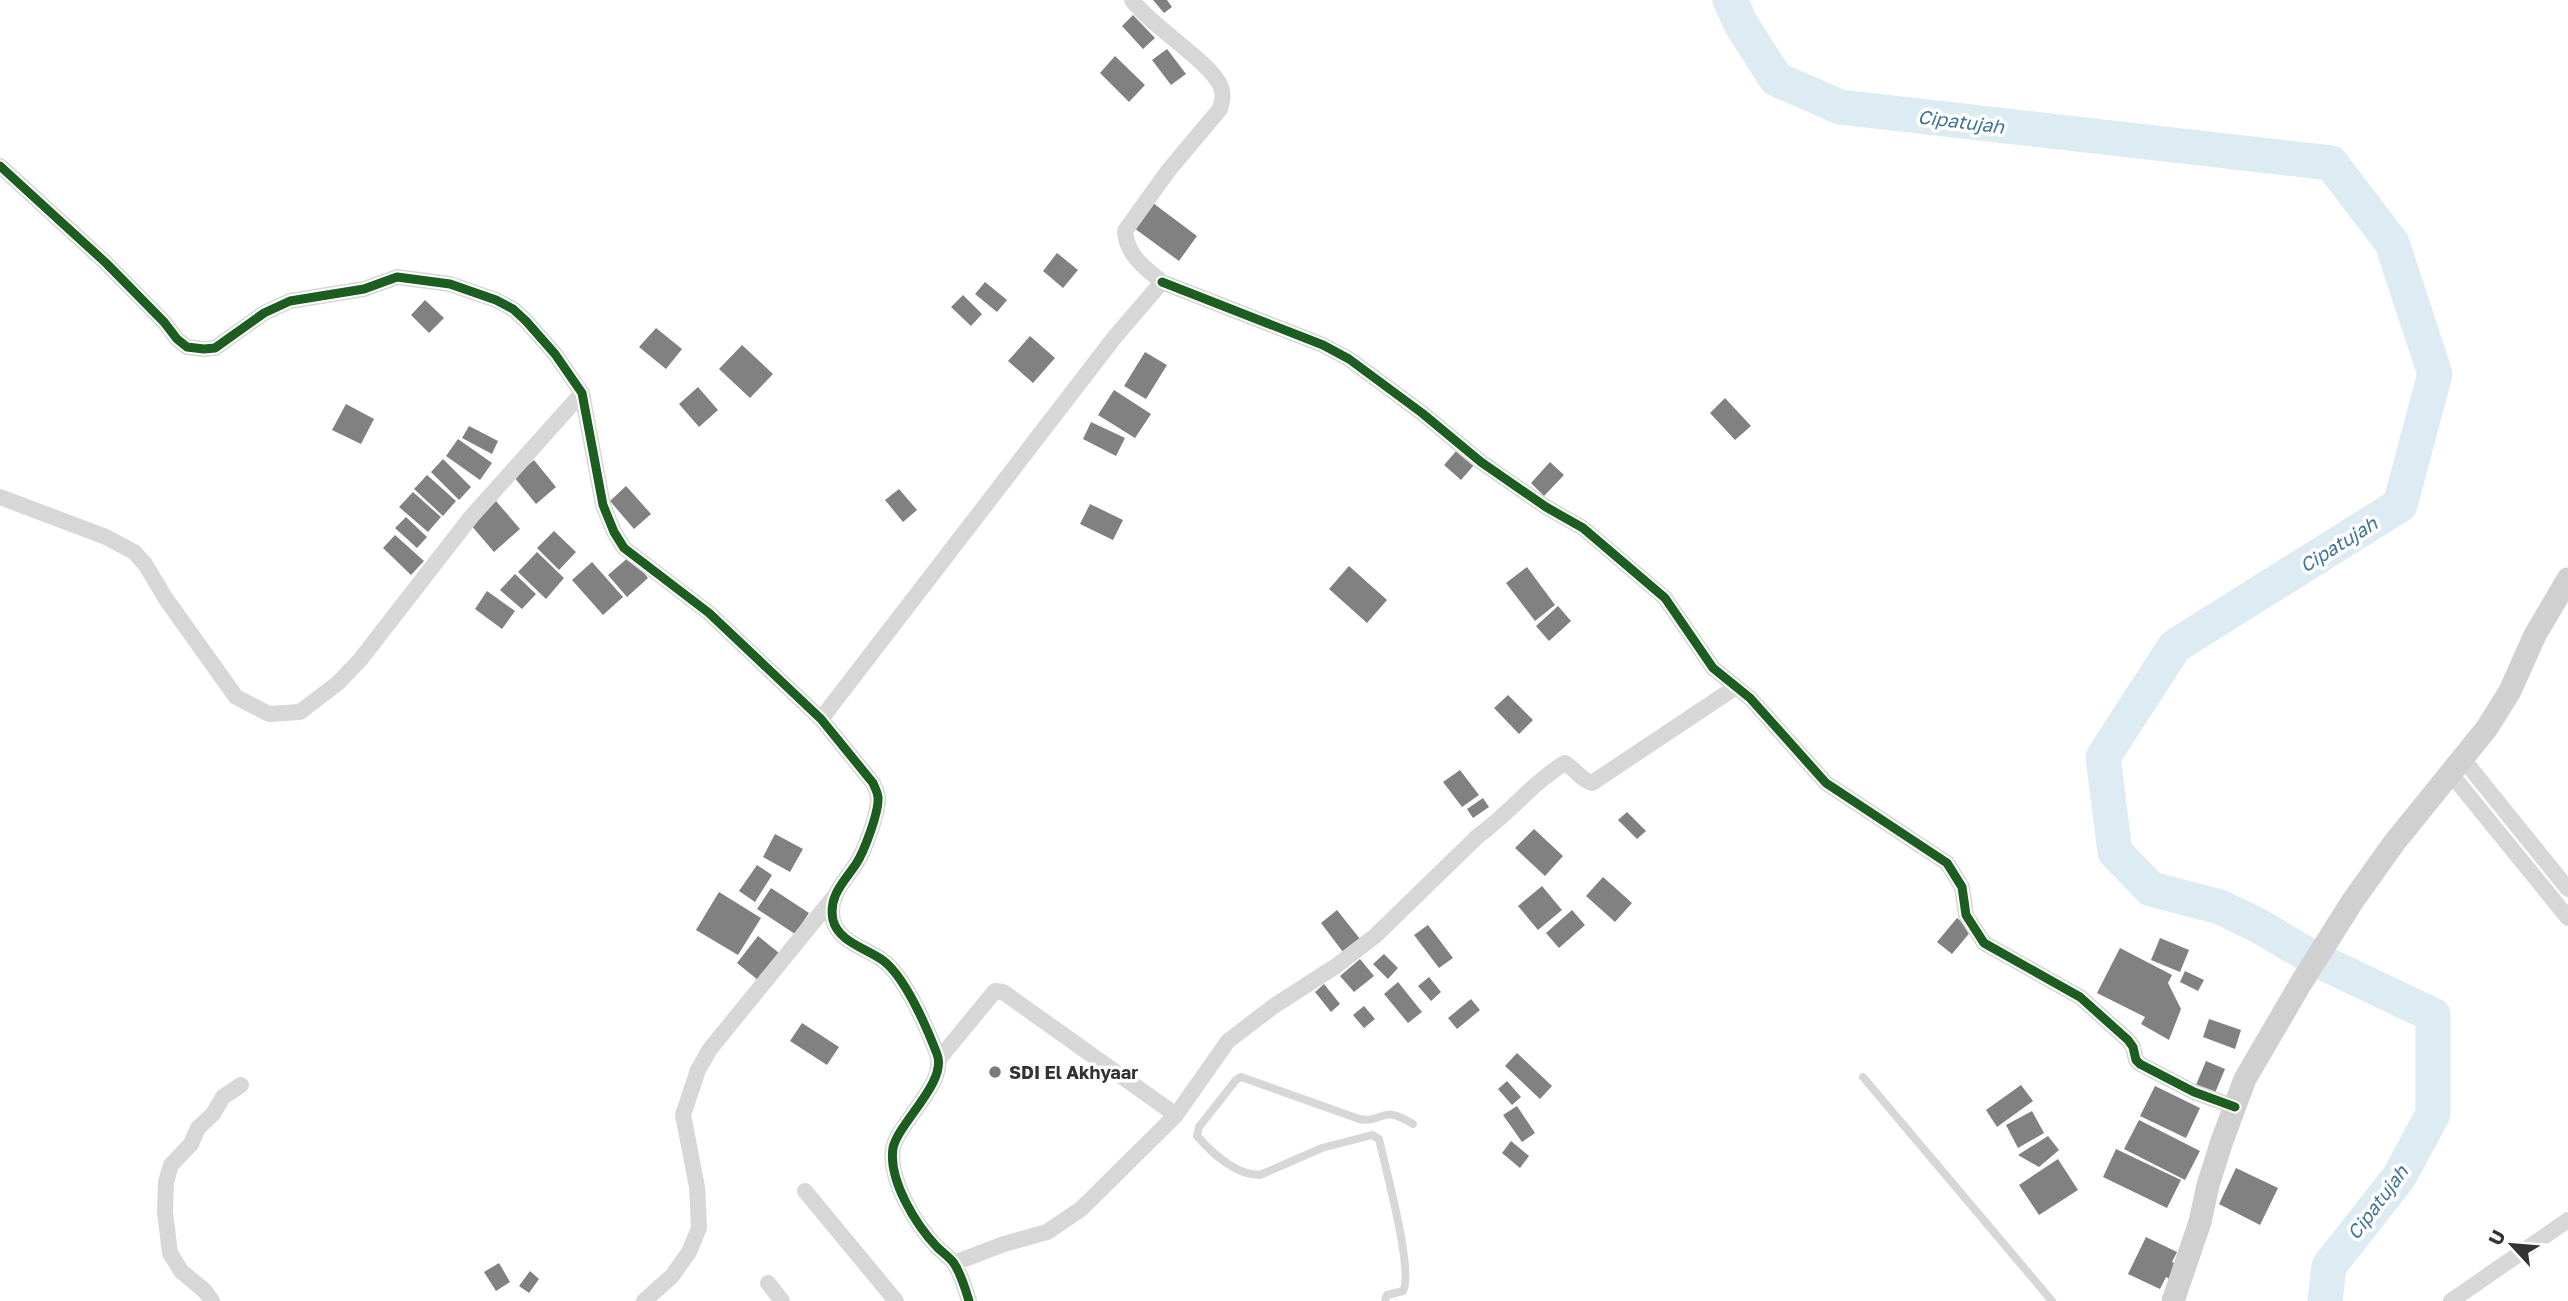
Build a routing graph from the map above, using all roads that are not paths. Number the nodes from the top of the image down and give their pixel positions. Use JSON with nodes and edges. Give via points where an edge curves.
{"nodes":[{"id":1,"x":1132,"y":0,"type":"edge"},
{"id":2,"x":0,"y":166,"type":"edge"},
{"id":3,"x":1162,"y":282,"type":"junction"},
{"id":4,"x":582,"y":393,"type":"junction"},
{"id":5,"x":0,"y":497,"type":"edge"},
{"id":6,"x":2568,"y":579,"type":"edge"},
{"id":7,"x":1737,"y":687,"type":"junction"},
{"id":8,"x":821,"y":719,"type":"junction"},
{"id":9,"x":2457,"y":767,"type":"junction"},
{"id":10,"x":2568,"y":889,"type":"edge"},
{"id":11,"x":833,"y":898,"type":"junction"},
{"id":12,"x":2568,"y":918,"type":"edge"},
{"id":13,"x":939,"y":1059,"type":"junction"},
{"id":14,"x":1863,"y":1077,"type":"dead end"},
{"id":15,"x":241,"y":1085,"type":"dead end"},
{"id":16,"x":2235,"y":1107,"type":"junction"},
{"id":17,"x":1176,"y":1115,"type":"junction"},
{"id":18,"x":1413,"y":1124,"type":"dead end"},
{"id":19,"x":806,"y":1191,"type":"dead end"},
{"id":20,"x":2568,"y":1220,"type":"edge"},
{"id":21,"x":954,"y":1263,"type":"junction"},
{"id":22,"x":768,"y":1283,"type":"dead end"},
{"id":23,"x":212,"y":1301,"type":"edge"},
{"id":24,"x":644,"y":1301,"type":"edge"},
{"id":25,"x":782,"y":1301,"type":"edge"},
{"id":26,"x":896,"y":1301,"type":"edge"},
{"id":27,"x":969,"y":1301,"type":"edge"},
{"id":28,"x":1385,"y":1301,"type":"edge"},
{"id":29,"x":2052,"y":1301,"type":"edge"},
{"id":30,"x":2173,"y":1301,"type":"edge"},
{"id":31,"x":2451,"y":1301,"type":"edge"}],
"edges":[{"from":1,"to":3,"type":"street","via":[[1208,71],[1221,86],[1223,97],[1220,109],[1125,231],[1126,246]]},
{"from":2,"to":4,"type":"street","via":[[106,262],[187,347],[215,348],[264,313],[290,301],[363,289],[397,277],[426,279],[476,292],[513,309],[555,354]]},
{"from":3,"to":7,"type":"street","via":[[1323,345],[1380,380],[1481,462],[1583,528],[1665,597],[1713,668]]},
{"from":3,"to":8,"type":"street"},
{"from":4,"to":5,"type":"street","via":[[471,517],[360,660],[300,712],[269,714],[236,696],[134,552]]},
{"from":4,"to":8,"type":"street","via":[[603,505],[624,548],[709,612]]},
{"from":6,"to":9,"type":"street","via":[[2535,635],[2510,691]]},
{"from":7,"to":16,"type":"street","via":[[1826,783],[1947,863],[1962,887],[1966,915],[1984,943],[2080,997],[2128,1040],[2140,1064]]},
{"from":7,"to":17,"type":"street","via":[[1592,783],[1565,763],[1549,772],[1376,936],[1228,1041]]},
{"from":8,"to":11,"type":"street","via":[[873,783],[878,796],[858,860]]},
{"from":9,"to":10,"type":"street"},
{"from":9,"to":12,"type":"street"},
{"from":9,"to":16,"type":"street","via":[[2393,843],[2352,902],[2245,1079]]},
{"from":11,"to":13,"type":"street","via":[[834,921],[843,937],[884,961],[915,1003]]},
{"from":11,"to":24,"type":"street","via":[[710,1049],[698,1070],[683,1115],[697,1187],[699,1228],[672,1276]]},
{"from":13,"to":17,"type":"street","via":[[995,991],[1003,992]]},
{"from":13,"to":21,"type":"street","via":[[930,1088],[893,1146],[893,1164],[909,1208]]},
{"from":14,"to":29,"type":"lane"},
{"from":15,"to":23,"type":"street","via":[[223,1097],[198,1128],[191,1144],[171,1165],[166,1182],[170,1253],[181,1271]]},
{"from":16,"to":30,"type":"street"},
{"from":17,"to":21,"type":"street","via":[[1080,1209],[1047,1232]]},
{"from":18,"to":28,"type":"lane","via":[[1391,1114],[1369,1121],[1359,1119],[1241,1077],[1199,1127],[1198,1136],[1209,1149],[1248,1175],[1260,1175],[1336,1144],[1372,1135],[1379,1139],[1405,1257],[1406,1289],[1387,1295]]},
{"from":19,"to":26,"type":"street"},
{"from":20,"to":31,"type":"street"},
{"from":21,"to":27,"type":"street"},
{"from":22,"to":25,"type":"street"}]}
